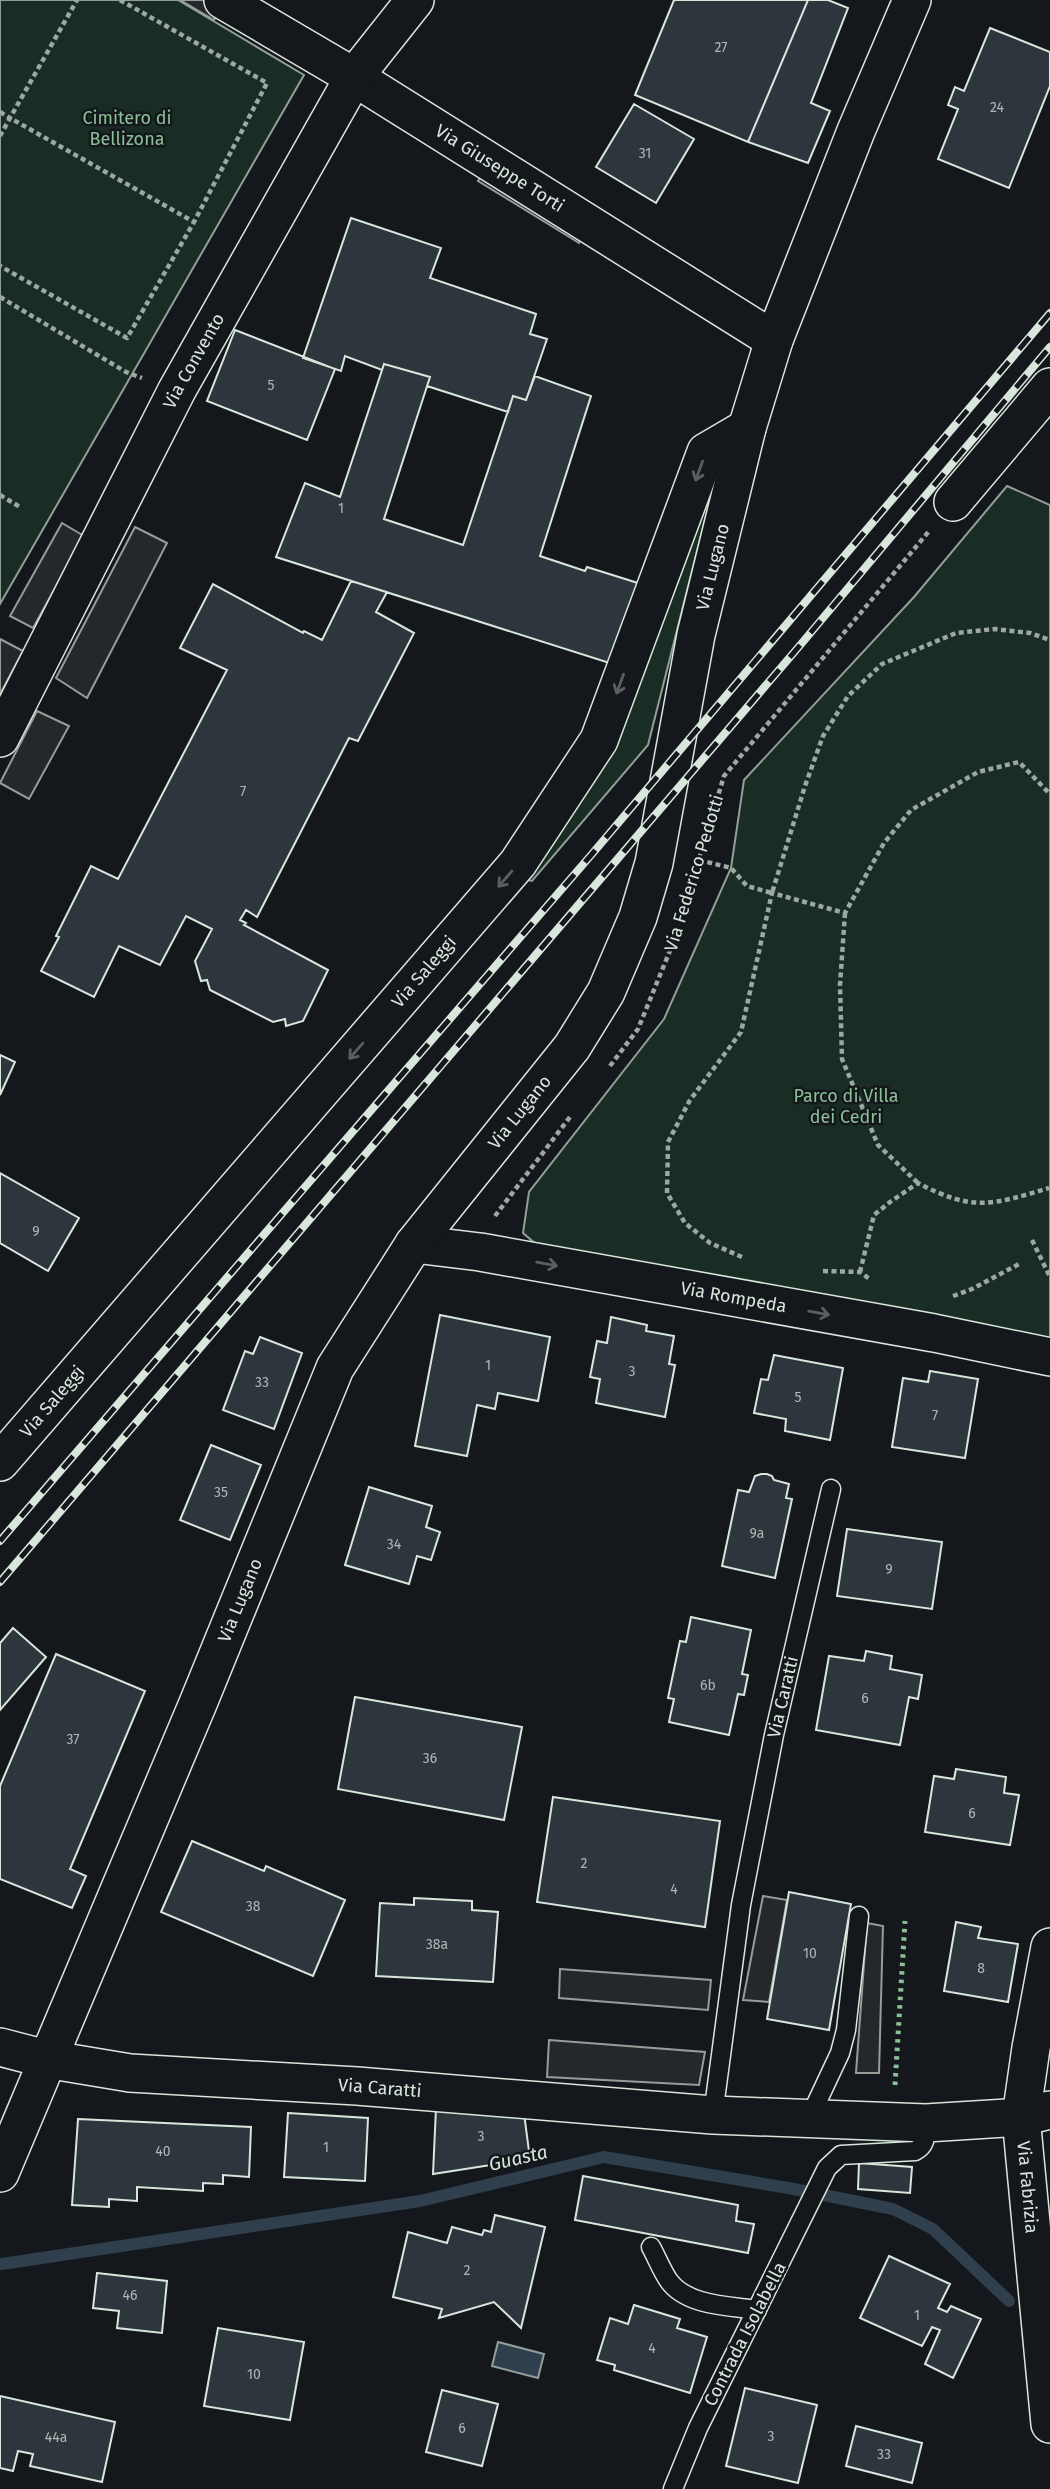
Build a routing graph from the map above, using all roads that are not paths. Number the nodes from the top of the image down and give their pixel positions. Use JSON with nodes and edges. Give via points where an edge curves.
{"nodes":[{"id":1,"x":223,"y":0,"type":"edge"},
{"id":2,"x":415,"y":0,"type":"edge"},
{"id":3,"x":912,"y":0,"type":"edge"},
{"id":4,"x":354,"y":77,"type":"junction"},
{"id":5,"x":774,"y":340,"type":"junction"},
{"id":6,"x":1050,"y":387,"type":"edge"},
{"id":7,"x":747,"y":428,"type":"junction"},
{"id":8,"x":953,"y":502,"type":"road end"},
{"id":9,"x":0,"y":738,"type":"edge"},
{"id":10,"x":414,"y":1244,"type":"junction"},
{"id":11,"x":1050,"y":1357,"type":"edge"},
{"id":12,"x":0,"y":1462,"type":"edge"},
{"id":13,"x":831,"y":1489,"type":"dead end"},
{"id":14,"x":859,"y":1916,"type":"dead end"},
{"id":15,"x":1050,"y":1947,"type":"edge"},
{"id":16,"x":0,"y":2048,"type":"edge"},
{"id":17,"x":46,"y":2059,"type":"junction"},
{"id":18,"x":1036,"y":2114,"type":"edge"},
{"id":19,"x":713,"y":2115,"type":"junction"},
{"id":20,"x":809,"y":2119,"type":"junction"},
{"id":21,"x":926,"y":2123,"type":"junction"},
{"id":22,"x":0,"y":2173,"type":"edge"},
{"id":23,"x":652,"y":2246,"type":"dead end"},
{"id":24,"x":757,"y":2310,"type":"junction"},
{"id":25,"x":1050,"y":2424,"type":"edge"},
{"id":26,"x":673,"y":2489,"type":"edge"}],
"edges":[{"from":1,"to":4,"type":"street","name":"Via Giuseppe Torti"},
{"from":2,"to":4,"type":"street","name":"Via Convento"},
{"from":3,"to":5,"type":"street","name":"Via Lugano"},
{"from":4,"to":5,"type":"street","name":"Via Giuseppe Torti"},
{"from":4,"to":9,"type":"street","name":"Via Convento","via":[[177,390]]},
{"from":5,"to":7,"type":"street","name":"Via Lugano"},
{"from":6,"to":8,"type":"street"},
{"from":7,"to":10,"type":"street","name":"Via Lugano","via":[[696,635],[654,863],[638,917],[606,992],[572,1046]]},
{"from":7,"to":12,"type":"street","name":"Via Saleggi","one_way":true,"via":[[706,452],[599,740],[518,863]]},
{"from":10,"to":11,"type":"street","name":"Via Rompeda","one_way":true,"via":[[480,1251]]},
{"from":10,"to":17,"type":"street","name":"Via Lugano","via":[[335,1368]]},
{"from":13,"to":19,"type":"lane","name":"Via Caratti","via":[[774,1735],[741,1905]]},
{"from":14,"to":20,"type":"lane","via":[[846,2030]]},
{"from":15,"to":18,"type":"street","name":"Via Fabrizia","via":[[1031,2048]]},
{"from":16,"to":17,"type":"street","name":"Via Caratti"},
{"from":17,"to":19,"type":"street","name":"Via Caratti","via":[[130,2073]]},
{"from":17,"to":22,"type":"street","name":"Via Lugano"},
{"from":18,"to":21,"type":"street","name":"Via Caratti"},
{"from":18,"to":25,"type":"street","name":"Via Fabrizia"},
{"from":19,"to":20,"type":"street","name":"Via Caratti"},
{"from":20,"to":21,"type":"street","name":"Via Caratti"},
{"from":21,"to":24,"type":"lane","name":"Contrada Isolabella","via":[[922,2148],[841,2155],[827,2168]]},
{"from":23,"to":24,"type":"lane","via":[[670,2283],[682,2292]]},
{"from":24,"to":26,"type":"lane","name":"Contrada Isolabella"}]}
